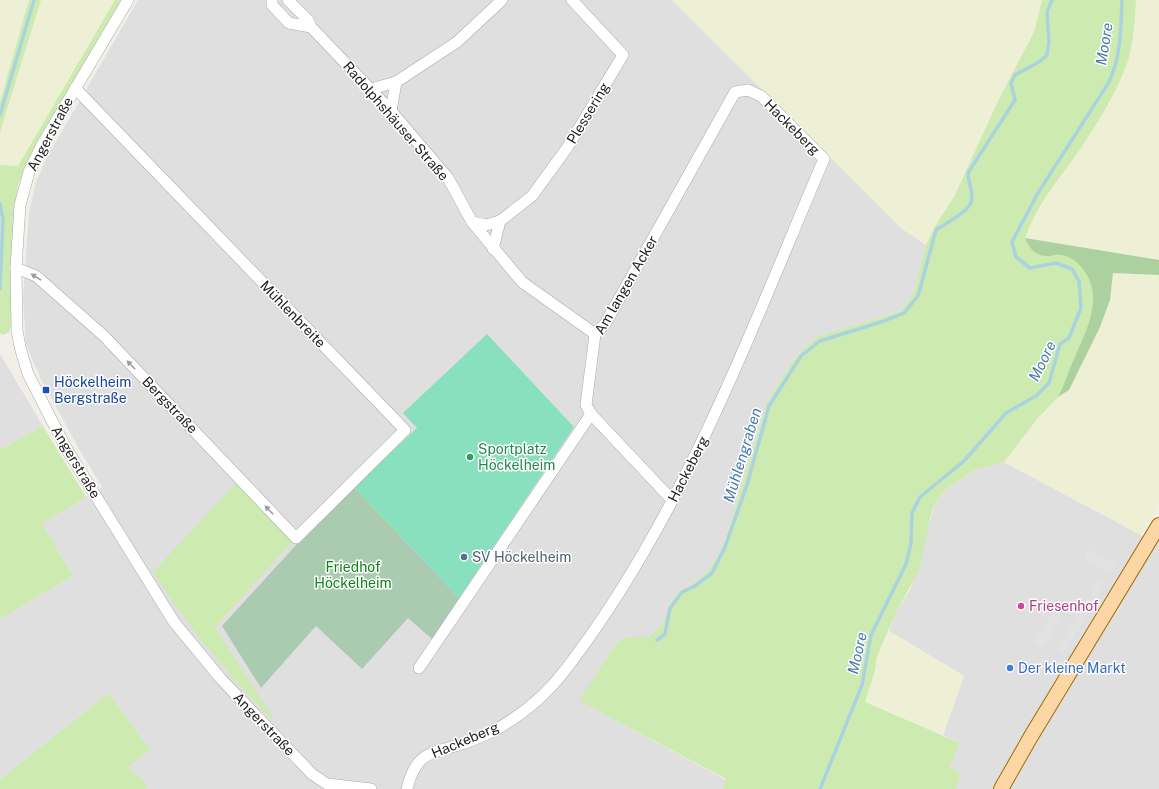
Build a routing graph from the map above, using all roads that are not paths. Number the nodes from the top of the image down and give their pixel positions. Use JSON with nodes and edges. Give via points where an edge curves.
{"nodes":[{"id":1,"x":128,"y":0,"type":"edge"},
{"id":2,"x":272,"y":0,"type":"edge"},
{"id":3,"x":288,"y":0,"type":"edge"},
{"id":4,"x":502,"y":0,"type":"edge"},
{"id":5,"x":572,"y":0,"type":"edge"},
{"id":6,"x":311,"y":27,"type":"junction"},
{"id":7,"x":396,"y":82,"type":"junction"},
{"id":8,"x":76,"y":88,"type":"junction"},
{"id":9,"x":371,"y":89,"type":"junction"},
{"id":10,"x":748,"y":90,"type":"joint"},
{"id":11,"x":391,"y":111,"type":"junction"},
{"id":12,"x":500,"y":221,"type":"junction"},
{"id":13,"x":472,"y":222,"type":"junction"},
{"id":14,"x":493,"y":249,"type":"junction"},
{"id":15,"x":16,"y":268,"type":"junction"},
{"id":16,"x":595,"y":334,"type":"junction"},
{"id":17,"x":591,"y":414,"type":"junction"},
{"id":18,"x":672,"y":500,"type":"junction"},
{"id":19,"x":1159,"y":524,"type":"edge"},
{"id":20,"x":296,"y":538,"type":"joint"},
{"id":21,"x":419,"y":668,"type":"dead end"},
{"id":22,"x":326,"y":787,"type":"edge"},
{"id":23,"x":371,"y":789,"type":"edge"},
{"id":24,"x":407,"y":789,"type":"edge"},
{"id":25,"x":1001,"y":789,"type":"edge"}],
"edges":[{"from":1,"to":8,"type":"street","name":"Angerstraße"},
{"from":2,"to":6,"type":"street","via":[[272,5],[290,23]]},
{"from":3,"to":6,"type":"street","name":"Radolphshäuser Straße","via":[[308,20]]},
{"from":4,"to":7,"type":"street","via":[[457,42]]},
{"from":5,"to":12,"type":"street","name":"Plessering","via":[[623,55],[568,148],[532,196]]},
{"from":6,"to":9,"type":"street","name":"Radolphshäuser Straße"},
{"from":7,"to":9,"type":"street"},
{"from":7,"to":11,"type":"street"},
{"from":8,"to":15,"type":"street","name":"Angerstraße","via":[[29,172],[20,205]]},
{"from":8,"to":20,"type":"street","name":"Mühlenbreite","via":[[405,430]]},
{"from":9,"to":11,"type":"street","name":"Radolphshäuser Straße"},
{"from":10,"to":16,"type":"street","name":"Am langen Acker","via":[[736,92],[605,324]]},
{"from":10,"to":18,"type":"street","name":"Hackeberg","via":[[761,96],[824,159],[712,421]]},
{"from":11,"to":13,"type":"street","name":"Radolphshäuser Straße","via":[[448,178]]},
{"from":12,"to":13,"type":"street","name":"Plessering","via":[[486,225]]},
{"from":12,"to":14,"type":"street"},
{"from":13,"to":14,"type":"street","name":"Radolphshäuser Straße"},
{"from":14,"to":16,"type":"street","name":"Radolphshäuser Straße","via":[[522,282]]},
{"from":20,"to":15,"type":"street","name":"Bergstraße","one_way":true,"via":[[104,336],[36,276]]},
{"from":15,"to":22,"type":"street","name":"Angerstraße","via":[[17,330],[20,347],[28,374],[66,448],[174,622],[221,679]]},
{"from":16,"to":17,"type":"street","name":"Am langen Acker","via":[[586,405]]},
{"from":17,"to":18,"type":"street"},
{"from":17,"to":21,"type":"street"},
{"from":18,"to":24,"type":"street","name":"Hackeberg","via":[[604,616],[550,688],[526,710],[495,730],[426,756],[413,770]]},
{"from":19,"to":25,"type":"main road"},
{"from":22,"to":23,"type":"street","name":"Angerstraße"}]}
